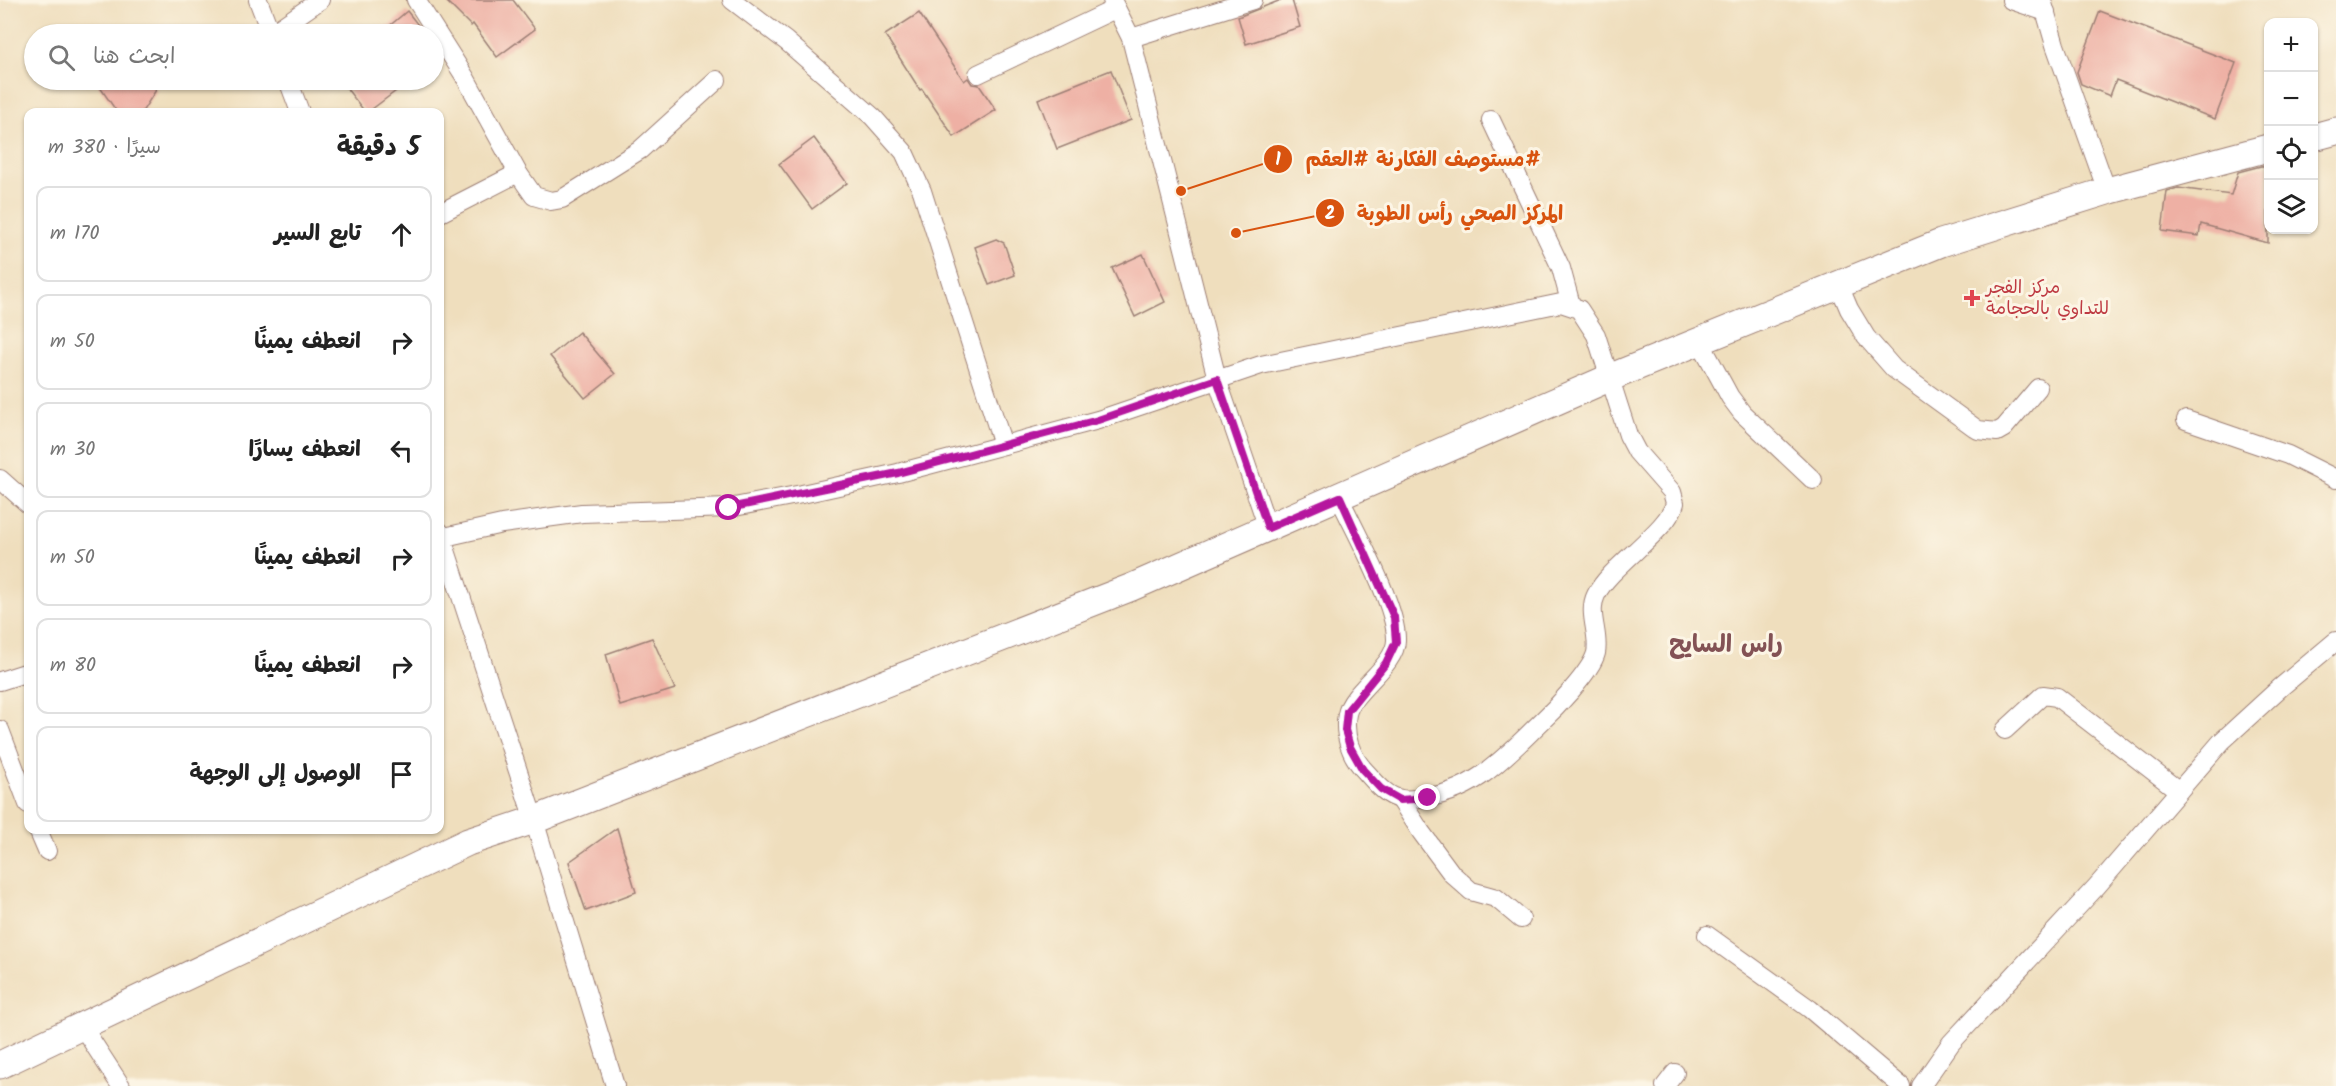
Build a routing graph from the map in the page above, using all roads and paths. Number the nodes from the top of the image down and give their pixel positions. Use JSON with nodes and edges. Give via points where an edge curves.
{"nodes":[{"id":1,"x":258,"y":0,"type":"edge"},
{"id":2,"x":320,"y":0,"type":"edge"},
{"id":3,"x":416,"y":0,"type":"edge"},
{"id":4,"x":732,"y":0,"type":"edge"},
{"id":5,"x":1253,"y":0,"type":"edge"},
{"id":6,"x":2011,"y":0,"type":"edge"},
{"id":7,"x":1113,"y":4,"type":"edge"},
{"id":8,"x":2044,"y":6,"type":"edge"},
{"id":9,"x":267,"y":24,"type":"edge"},
{"id":10,"x":285,"y":24,"type":"edge"},
{"id":11,"x":431,"y":24,"type":"edge"},
{"id":12,"x":1131,"y":38,"type":"junction"},
{"id":13,"x":444,"y":44,"type":"edge"},
{"id":14,"x":978,"y":74,"type":"dead end"},
{"id":15,"x":717,"y":80,"type":"dead end"},
{"id":16,"x":292,"y":90,"type":"edge"},
{"id":17,"x":298,"y":108,"type":"edge"},
{"id":18,"x":1491,"y":120,"type":"dead end"},
{"id":19,"x":2336,"y":131,"type":"edge"},
{"id":20,"x":2318,"y":136,"type":"edge"},
{"id":21,"x":2264,"y":149,"type":"edge"},
{"id":22,"x":518,"y":173,"type":"junction"},
{"id":23,"x":2107,"y":191,"type":"junction"},
{"id":24,"x":444,"y":211,"type":"edge"},
{"id":25,"x":1838,"y":283,"type":"junction"},
{"id":26,"x":1571,"y":305,"type":"junction"},
{"id":27,"x":1699,"y":340,"type":"junction"},
{"id":28,"x":1609,"y":378,"type":"junction"},
{"id":29,"x":1217,"y":379,"type":"junction"},
{"id":30,"x":2038,"y":388,"type":"dead end"},
{"id":31,"x":2186,"y":420,"type":"dead end"},
{"id":32,"x":1003,"y":445,"type":"junction"},
{"id":33,"x":0,"y":479,"type":"edge"},
{"id":34,"x":2336,"y":479,"type":"edge"},
{"id":35,"x":1813,"y":480,"type":"dead end"},
{"id":36,"x":1340,"y":497,"type":"junction"},
{"id":37,"x":24,"y":500,"type":"edge"},
{"id":38,"x":1268,"y":528,"type":"junction"},
{"id":39,"x":444,"y":535,"type":"edge"},
{"id":40,"x":444,"y":548,"type":"edge"},
{"id":41,"x":2336,"y":641,"type":"edge"},
{"id":42,"x":24,"y":673,"type":"edge"},
{"id":43,"x":0,"y":681,"type":"edge"},
{"id":44,"x":0,"y":730,"type":"edge"},
{"id":45,"x":2005,"y":730,"type":"dead end"},
{"id":46,"x":2179,"y":791,"type":"junction"},
{"id":47,"x":24,"y":793,"type":"edge"},
{"id":48,"x":1400,"y":800,"type":"junction"},
{"id":49,"x":534,"y":820,"type":"junction"},
{"id":50,"x":40,"y":834,"type":"edge"},
{"id":51,"x":47,"y":851,"type":"dead end"},
{"id":52,"x":1521,"y":918,"type":"dead end"},
{"id":53,"x":1707,"y":935,"type":"dead end"},
{"id":54,"x":82,"y":1026,"type":"junction"},
{"id":55,"x":0,"y":1065,"type":"edge"},
{"id":56,"x":121,"y":1086,"type":"edge"},
{"id":57,"x":615,"y":1086,"type":"edge"},
{"id":58,"x":1901,"y":1086,"type":"edge"},
{"id":59,"x":1921,"y":1086,"type":"edge"}],
"edges":[{"from":1,"to":9,"type":"street"},
{"from":2,"to":10,"type":"street"},
{"from":3,"to":11,"type":"street"},
{"from":4,"to":32,"type":"street","via":[[838,85],[904,152],[922,191]]},
{"from":5,"to":12,"type":"street"},
{"from":6,"to":8,"type":"street"},
{"from":7,"to":12,"type":"street"},
{"from":7,"to":14,"type":"street"},
{"from":8,"to":23,"type":"street"},
{"from":12,"to":29,"type":"street"},
{"from":13,"to":22,"type":"street"},
{"from":15,"to":22,"type":"street","via":[[640,150],[562,199],[550,201],[534,196]]},
{"from":16,"to":17,"type":"street"},
{"from":18,"to":26,"type":"street","via":[[1561,268]]},
{"from":19,"to":20,"type":"street"},
{"from":21,"to":23,"type":"street"},
{"from":22,"to":24,"type":"street"},
{"from":23,"to":25,"type":"street","via":[[1960,237]]},
{"from":25,"to":27,"type":"street"},
{"from":25,"to":30,"type":"street","via":[[1866,337],[1894,369],[1978,430],[1997,432],[2004,428]]},
{"from":26,"to":28,"type":"street","via":[[1579,309],[1596,335]]},
{"from":26,"to":29,"type":"street","via":[[1561,303],[1261,365]]},
{"from":27,"to":28,"type":"street"},
{"from":27,"to":35,"type":"street","via":[[1742,413]]},
{"from":28,"to":36,"type":"street"},
{"from":28,"to":48,"type":"street","via":[[1628,435],[1637,452],[1672,492],[1674,508],[1596,595],[1596,653],[1553,711],[1479,779],[1428,798]]},
{"from":29,"to":32,"type":"street","via":[[1098,420]]},
{"from":29,"to":38,"type":"street"},
{"from":31,"to":34,"type":"street","via":[[2288,455]]},
{"from":32,"to":39,"type":"street","via":[[898,473],[729,508],[582,513]]},
{"from":33,"to":37,"type":"street"},
{"from":36,"to":38,"type":"street"},
{"from":36,"to":48,"type":"street","via":[[1394,617],[1396,642],[1386,663],[1347,711],[1345,730],[1363,770],[1381,789]]},
{"from":38,"to":49,"type":"street","via":[[1122,591]]},
{"from":40,"to":49,"type":"street"},
{"from":41,"to":46,"type":"street","via":[[2222,741]]},
{"from":42,"to":43,"type":"street"},
{"from":44,"to":47,"type":"street"},
{"from":45,"to":46,"type":"street","via":[[2043,695],[2057,697]]},
{"from":46,"to":59,"type":"street","via":[[1951,1043]]},
{"from":48,"to":52,"type":"street","via":[[1452,874],[1471,891],[1496,898]]},
{"from":49,"to":54,"type":"street","via":[[468,842]]},
{"from":49,"to":57,"type":"street"},
{"from":50,"to":51,"type":"street"},
{"from":53,"to":58,"type":"street","via":[[1810,1009]]},
{"from":54,"to":55,"type":"street"},
{"from":54,"to":56,"type":"street"}]}
